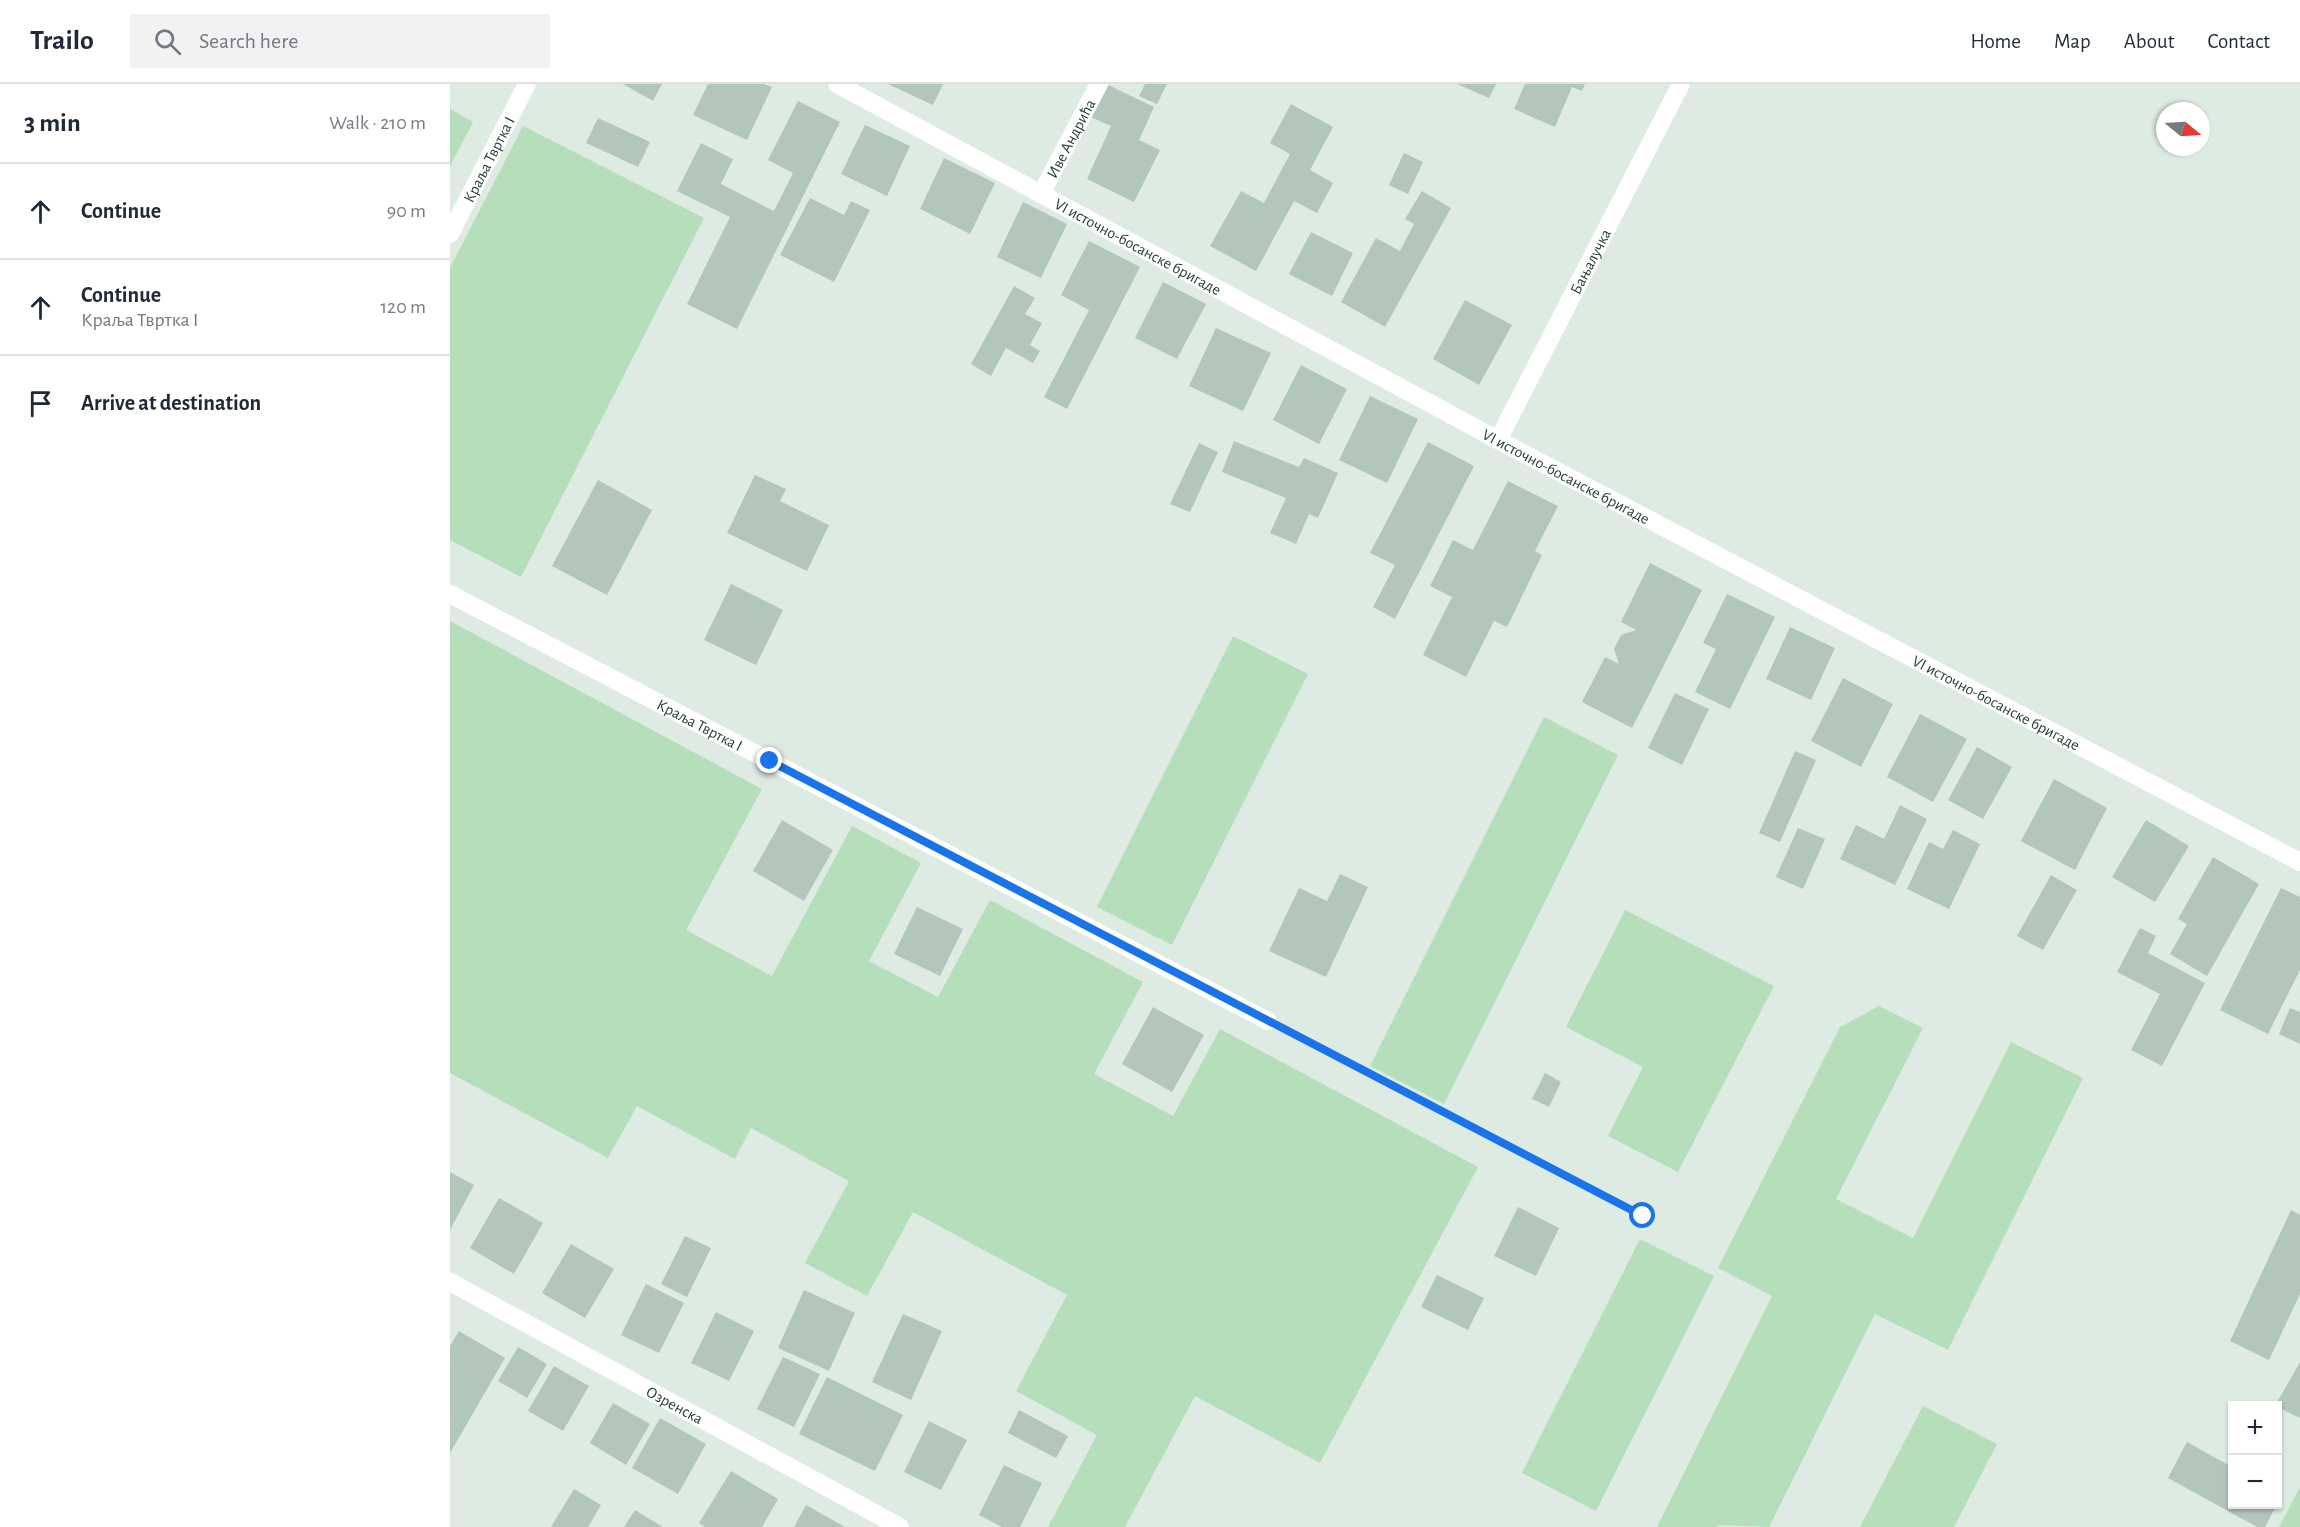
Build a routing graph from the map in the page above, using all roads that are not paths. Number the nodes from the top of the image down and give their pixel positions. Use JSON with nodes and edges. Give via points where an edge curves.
{"nodes":[{"id":1,"x":527,"y":84,"type":"edge"},
{"id":2,"x":837,"y":84,"type":"edge"},
{"id":3,"x":1099,"y":84,"type":"edge"},
{"id":4,"x":1681,"y":84,"type":"edge"},
{"id":5,"x":1041,"y":194,"type":"junction"},
{"id":6,"x":450,"y":234,"type":"edge"},
{"id":7,"x":1498,"y":440,"type":"junction"},
{"id":8,"x":450,"y":594,"type":"edge"},
{"id":9,"x":2300,"y":862,"type":"edge"},
{"id":10,"x":1268,"y":1020,"type":"road end"},
{"id":11,"x":450,"y":1282,"type":"edge"},
{"id":12,"x":900,"y":1527,"type":"edge"}],
"edges":[{"from":1,"to":6,"type":"street","name":"Краља Твртка I"},
{"from":2,"to":5,"type":"street","name":"VI источно-босанске бригаде"},
{"from":3,"to":5,"type":"street","name":"Иве Андрића"},
{"from":4,"to":7,"type":"street","name":"Бањалучка"},
{"from":5,"to":7,"type":"street","name":"VI источно-босанске бригаде"},
{"from":7,"to":9,"type":"street","name":"VI источно-босанске бригаде"},
{"from":8,"to":10,"type":"street","name":"Краља Твртка I"},
{"from":11,"to":12,"type":"street","name":"Озренска"}]}
